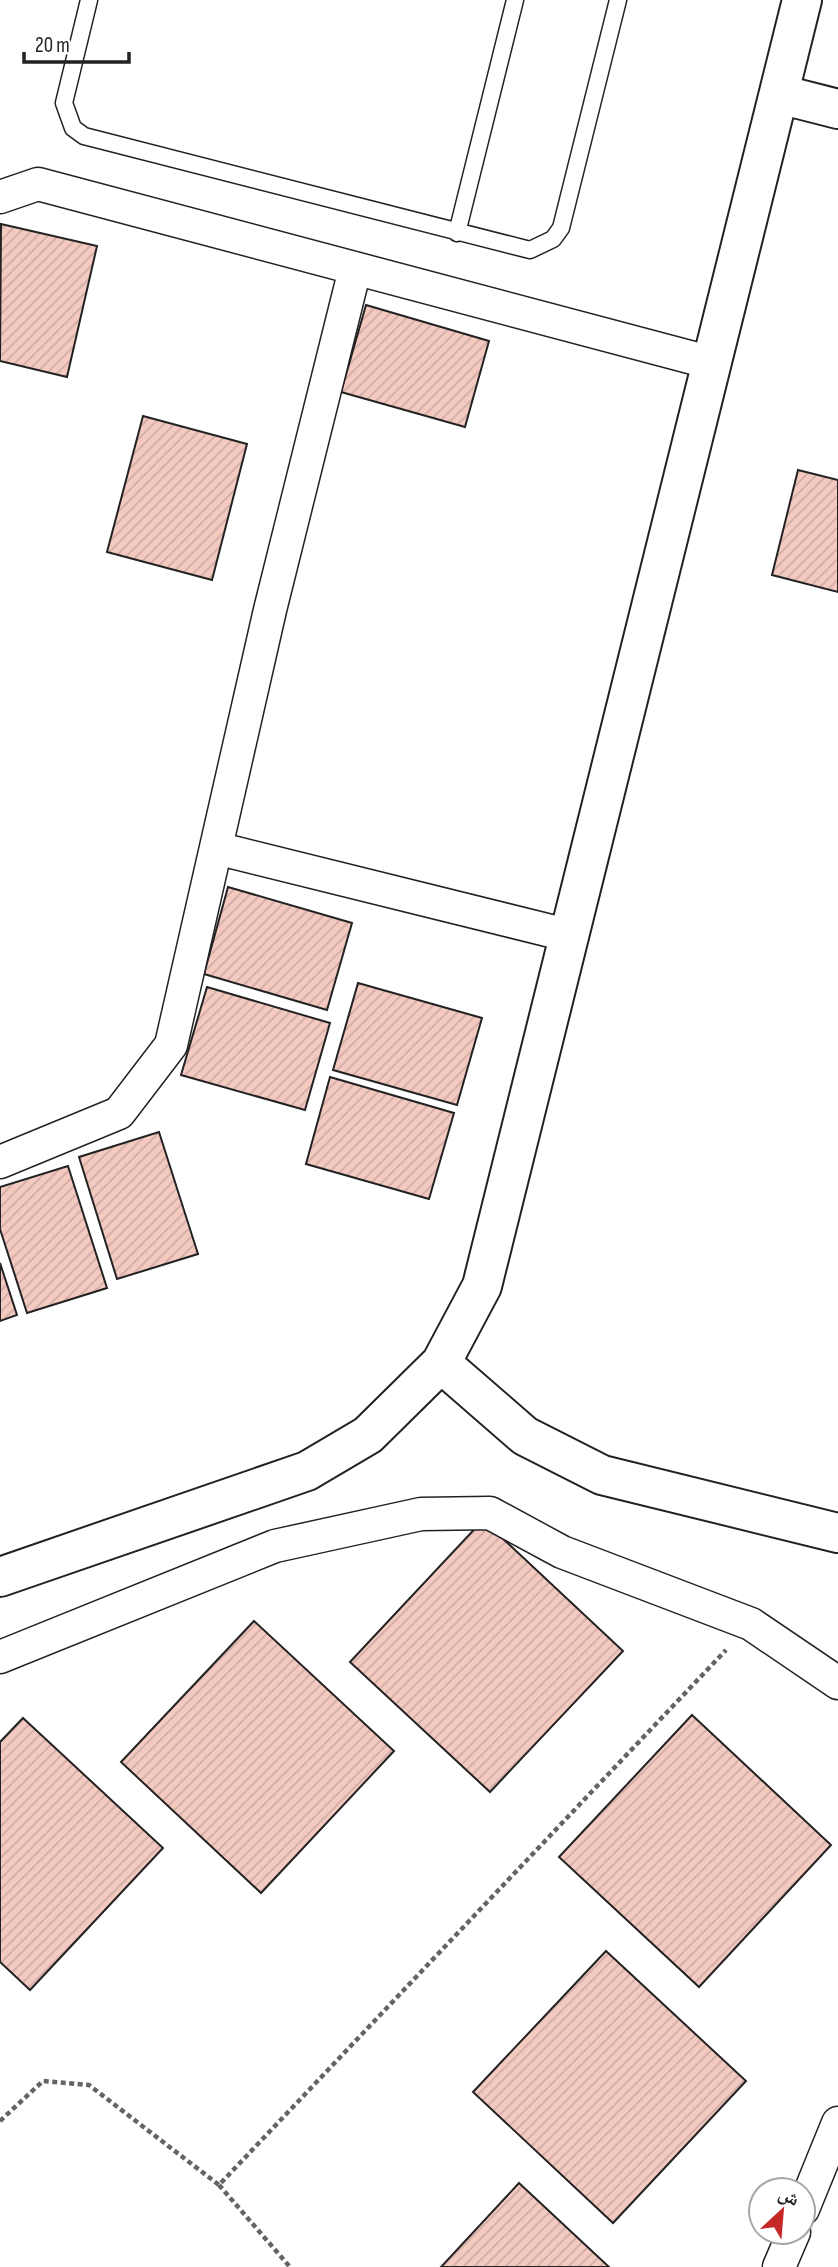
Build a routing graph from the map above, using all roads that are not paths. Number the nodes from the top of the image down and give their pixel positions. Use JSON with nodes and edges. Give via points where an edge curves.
{"nodes":[{"id":1,"x":89,"y":0,"type":"edge"},
{"id":2,"x":515,"y":0,"type":"edge"},
{"id":3,"x":618,"y":0,"type":"edge"},
{"id":4,"x":802,"y":0,"type":"edge"},
{"id":5,"x":779,"y":94,"type":"junction"},
{"id":6,"x":838,"y":109,"type":"edge"},
{"id":7,"x":0,"y":197,"type":"edge"},
{"id":8,"x":457,"y":233,"type":"junction"},
{"id":9,"x":355,"y":269,"type":"junction"},
{"id":10,"x":712,"y":363,"type":"junction"},
{"id":11,"x":216,"y":848,"type":"junction"},
{"id":12,"x":571,"y":936,"type":"junction"},
{"id":13,"x":0,"y":1162,"type":"edge"},
{"id":14,"x":441,"y":1363,"type":"junction"},
{"id":15,"x":838,"y":1533,"type":"edge"},
{"id":16,"x":0,"y":1577,"type":"edge"},
{"id":17,"x":0,"y":1657,"type":"edge"},
{"id":18,"x":838,"y":1683,"type":"edge"},
{"id":19,"x":838,"y":2123,"type":"edge"},
{"id":20,"x":816,"y":2176,"type":"edge"},
{"id":21,"x":788,"y":2246,"type":"edge"},
{"id":22,"x":779,"y":2267,"type":"edge"}],
"edges":[{"from":1,"to":8,"type":"lane","via":[[64,103],[74,128],[84,136]]},
{"from":2,"to":8,"type":"lane"},
{"from":3,"to":8,"type":"lane","via":[[561,228],[553,239],[530,250]]},
{"from":4,"to":5,"type":"main road"},
{"from":5,"to":6,"type":"main road"},
{"from":5,"to":10,"type":"main road"},
{"from":7,"to":9,"type":"street","via":[[38,184]]},
{"from":9,"to":10,"type":"street"},
{"from":9,"to":11,"type":"street"},
{"from":10,"to":12,"type":"main road"},
{"from":11,"to":12,"type":"street"},
{"from":11,"to":13,"type":"street","via":[[171,1045],[119,1113]]},
{"from":12,"to":14,"type":"main road","via":[[482,1286]]},
{"from":14,"to":15,"type":"main road","via":[[525,1436],[602,1475]]},
{"from":14,"to":16,"type":"main road","via":[[368,1436],[307,1471]]},
{"from":17,"to":18,"type":"street","via":[[275,1546],[421,1514],[490,1513],[562,1552],[751,1624]]},
{"from":19,"to":20,"type":"street"},
{"from":21,"to":22,"type":"street"}]}
